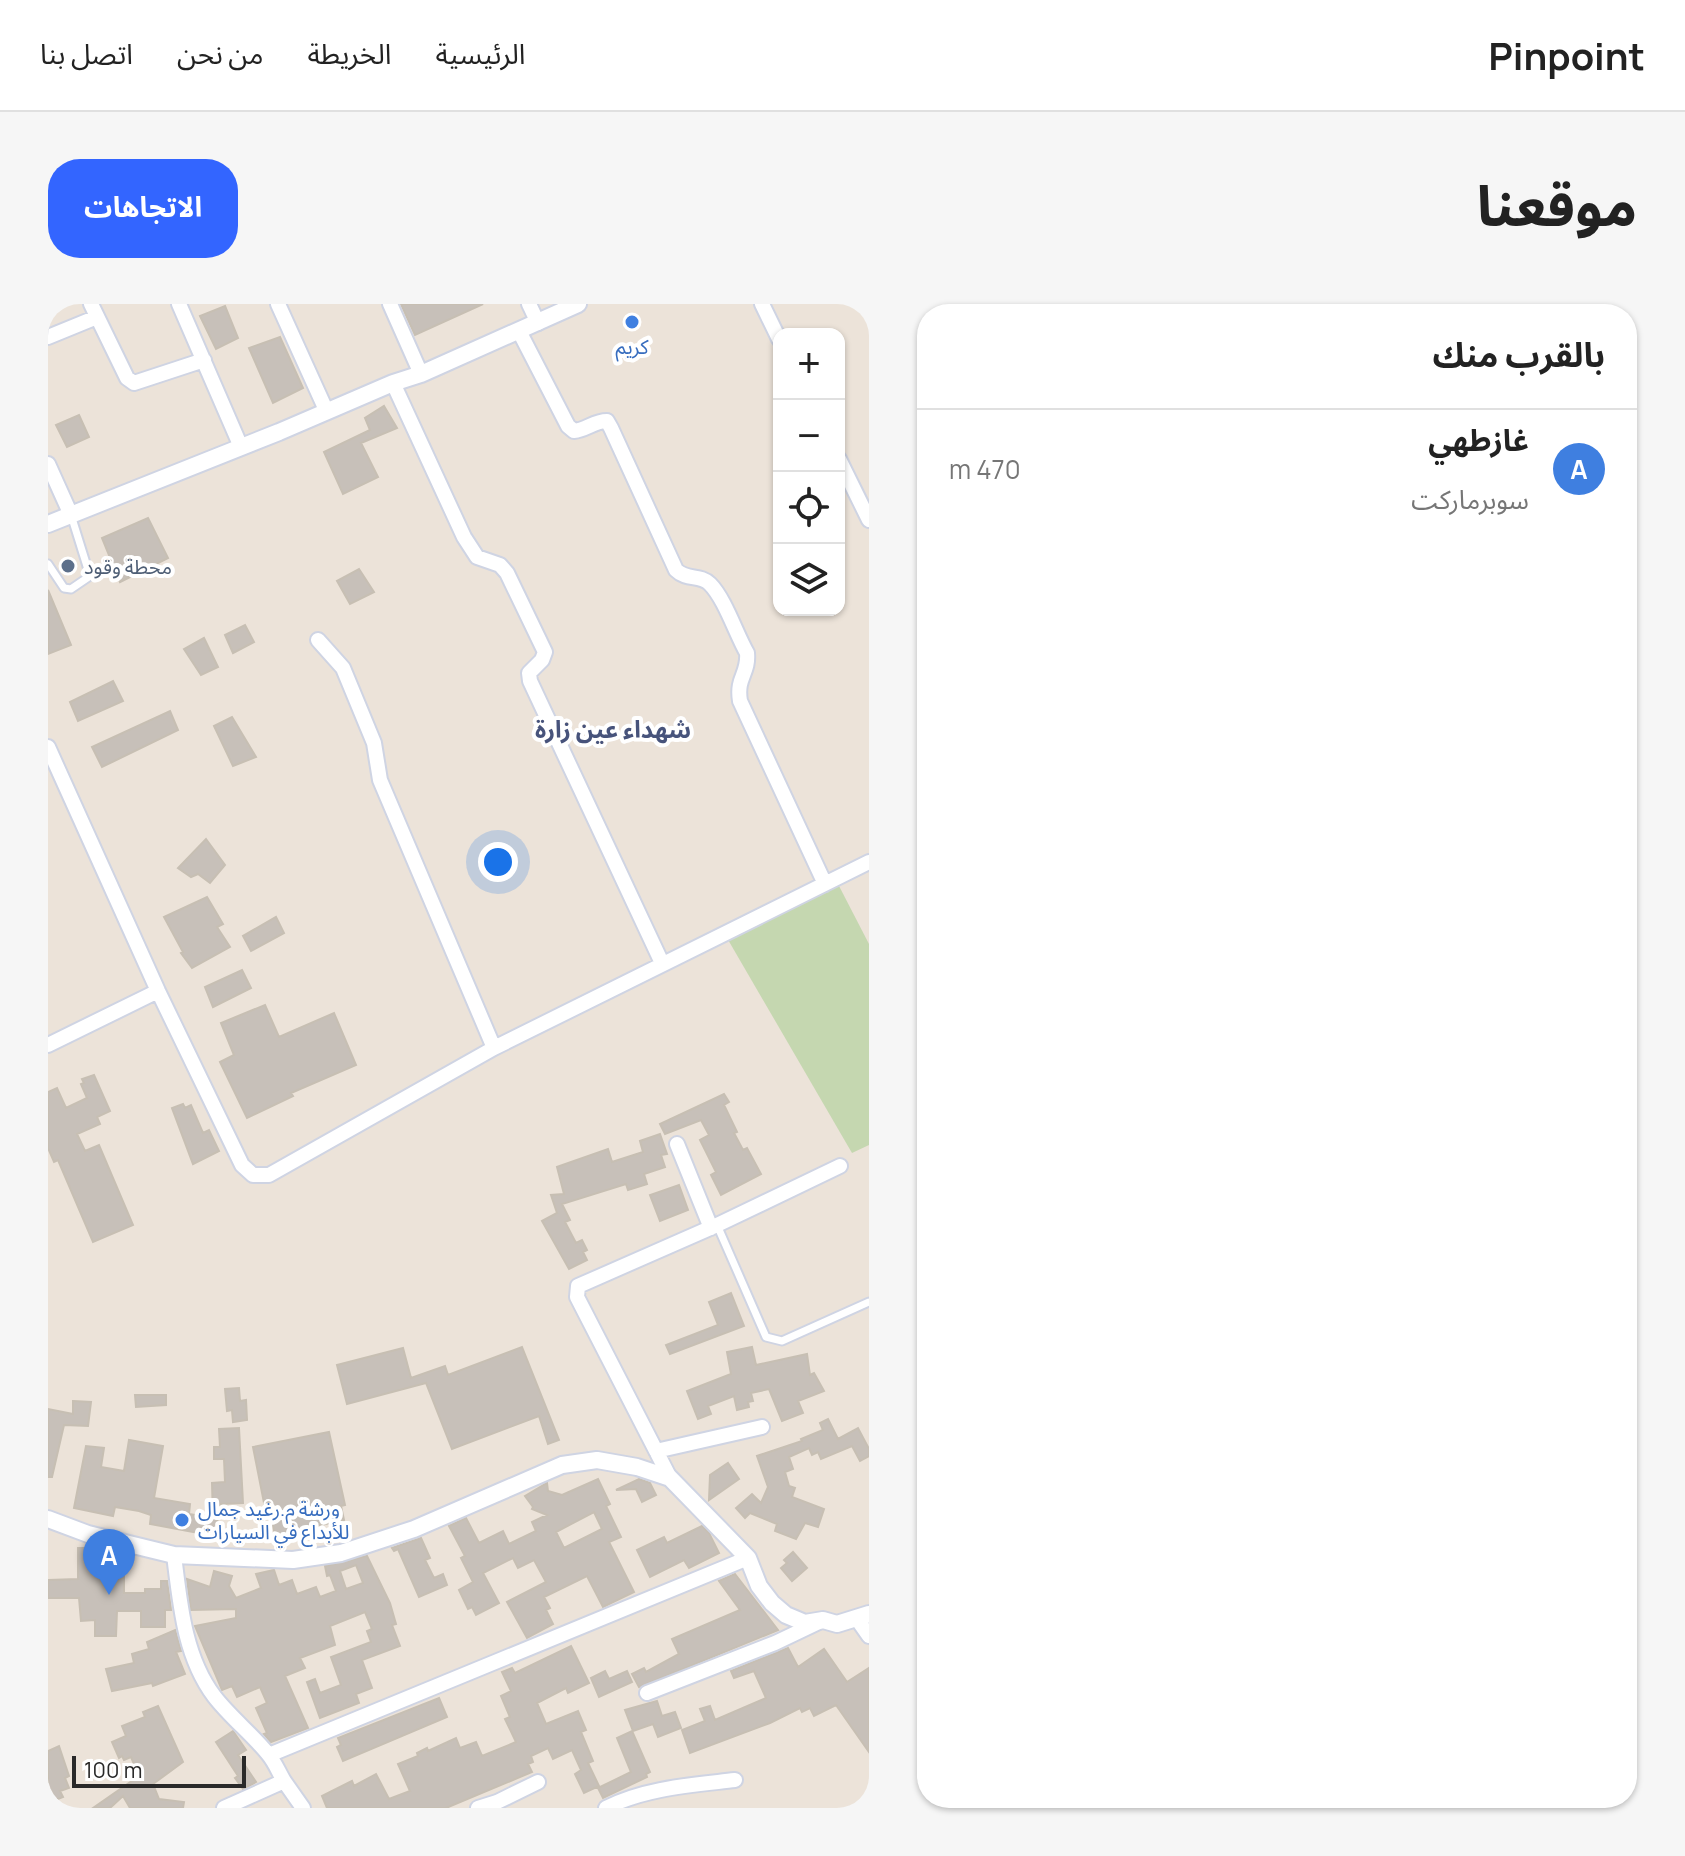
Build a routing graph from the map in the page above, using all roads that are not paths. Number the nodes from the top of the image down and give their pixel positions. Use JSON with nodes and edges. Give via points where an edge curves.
{"nodes":[{"id":1,"x":179,"y":304,"type":"edge"},
{"id":2,"x":278,"y":304,"type":"edge"},
{"id":3,"x":390,"y":304,"type":"edge"},
{"id":4,"x":529,"y":304,"type":"edge"},
{"id":5,"x":578,"y":304,"type":"edge"},
{"id":6,"x":762,"y":304,"type":"edge"},
{"id":7,"x":94,"y":310,"type":"edge"},
{"id":8,"x":538,"y":323,"type":"junction"},
{"id":9,"x":774,"y":328,"type":"edge"},
{"id":10,"x":519,"y":331,"type":"junction"},
{"id":11,"x":48,"y":337,"type":"edge"},
{"id":12,"x":204,"y":360,"type":"junction"},
{"id":13,"x":421,"y":374,"type":"junction"},
{"id":14,"x":393,"y":383,"type":"junction"},
{"id":15,"x":326,"y":410,"type":"junction"},
{"id":16,"x":241,"y":447,"type":"junction"},
{"id":17,"x":48,"y":464,"type":"edge"},
{"id":18,"x":845,"y":471,"type":"edge"},
{"id":19,"x":71,"y":515,"type":"junction"},
{"id":20,"x":869,"y":520,"type":"edge"},
{"id":21,"x":48,"y":524,"type":"edge"},
{"id":22,"x":48,"y":564,"type":"edge"},
{"id":23,"x":318,"y":640,"type":"dead end"},
{"id":24,"x":48,"y":747,"type":"edge"},
{"id":25,"x":54,"y":774,"type":"edge"},
{"id":26,"x":869,"y":862,"type":"edge"},
{"id":27,"x":825,"y":884,"type":"junction"},
{"id":28,"x":662,"y":963,"type":"junction"},
{"id":29,"x":158,"y":991,"type":"junction"},
{"id":30,"x":48,"y":1045,"type":"edge"},
{"id":31,"x":494,"y":1048,"type":"junction"},
{"id":32,"x":677,"y":1144,"type":"dead end"},
{"id":33,"x":840,"y":1166,"type":"dead end"},
{"id":34,"x":714,"y":1227,"type":"junction"},
{"id":35,"x":869,"y":1302,"type":"edge"},
{"id":36,"x":762,"y":1427,"type":"dead end"},
{"id":37,"x":656,"y":1451,"type":"junction"},
{"id":38,"x":670,"y":1478,"type":"junction"},
{"id":39,"x":48,"y":1519,"type":"edge"},
{"id":40,"x":174,"y":1555,"type":"junction"},
{"id":41,"x":748,"y":1558,"type":"junction"},
{"id":42,"x":863,"y":1616,"type":"edge"},
{"id":43,"x":823,"y":1620,"type":"junction"},
{"id":44,"x":869,"y":1636,"type":"edge"},
{"id":45,"x":647,"y":1693,"type":"dead end"},
{"id":46,"x":269,"y":1755,"type":"junction"},
{"id":47,"x":735,"y":1780,"type":"dead end"},
{"id":48,"x":284,"y":1781,"type":"junction"},
{"id":49,"x":538,"y":1782,"type":"dead end"},
{"id":50,"x":224,"y":1808,"type":"edge"},
{"id":51,"x":303,"y":1808,"type":"edge"},
{"id":52,"x":478,"y":1808,"type":"edge"},
{"id":53,"x":606,"y":1808,"type":"edge"}],
"edges":[{"from":1,"to":12,"type":"street"},
{"from":2,"to":15,"type":"street"},
{"from":3,"to":13,"type":"street"},
{"from":4,"to":8,"type":"street"},
{"from":5,"to":8,"type":"street"},
{"from":6,"to":9,"type":"street"},
{"from":7,"to":11,"type":"street"},
{"from":7,"to":12,"type":"street","via":[[134,383]]},
{"from":8,"to":10,"type":"street"},
{"from":10,"to":13,"type":"street"},
{"from":10,"to":27,"type":"street","via":[[568,426],[581,431],[607,421],[676,570],[713,587],[747,653],[737,687],[740,701]]},
{"from":12,"to":16,"type":"street"},
{"from":13,"to":14,"type":"street"},
{"from":14,"to":15,"type":"street"},
{"from":14,"to":28,"type":"street","via":[[464,537],[477,557],[507,573],[545,652],[529,673],[530,681]]},
{"from":15,"to":16,"type":"street"},
{"from":16,"to":19,"type":"street"},
{"from":17,"to":19,"type":"street"},
{"from":18,"to":20,"type":"street"},
{"from":19,"to":21,"type":"street"},
{"from":19,"to":22,"type":"lane","via":[[90,576],[64,588]]},
{"from":23,"to":31,"type":"street","via":[[343,668],[374,743],[380,780]]},
{"from":24,"to":25,"type":"street"},
{"from":25,"to":29,"type":"street"},
{"from":26,"to":27,"type":"street"},
{"from":27,"to":28,"type":"street"},
{"from":28,"to":31,"type":"street"},
{"from":29,"to":30,"type":"street"},
{"from":29,"to":31,"type":"street","via":[[242,1165],[253,1175],[269,1175]]},
{"from":32,"to":34,"type":"street"},
{"from":33,"to":34,"type":"street"},
{"from":34,"to":35,"type":"lane","via":[[766,1337],[782,1341]]},
{"from":34,"to":37,"type":"street","via":[[581,1283],[576,1291]]},
{"from":36,"to":37,"type":"street"},
{"from":37,"to":38,"type":"street"},
{"from":38,"to":40,"type":"street","via":[[597,1460],[562,1465],[414,1529],[341,1553],[293,1560]]},
{"from":38,"to":41,"type":"street"},
{"from":39,"to":40,"type":"street"},
{"from":40,"to":46,"type":"street","via":[[189,1646],[199,1671],[220,1703]]},
{"from":41,"to":43,"type":"street","via":[[759,1586],[786,1615],[805,1623]]},
{"from":41,"to":46,"type":"street"},
{"from":42,"to":43,"type":"street","via":[[837,1624]]},
{"from":42,"to":44,"type":"street"},
{"from":43,"to":45,"type":"street"},
{"from":46,"to":48,"type":"street"},
{"from":47,"to":53,"type":"street","via":[[676,1787]]},
{"from":48,"to":50,"type":"street"},
{"from":48,"to":51,"type":"street"},
{"from":49,"to":52,"type":"street"}]}
